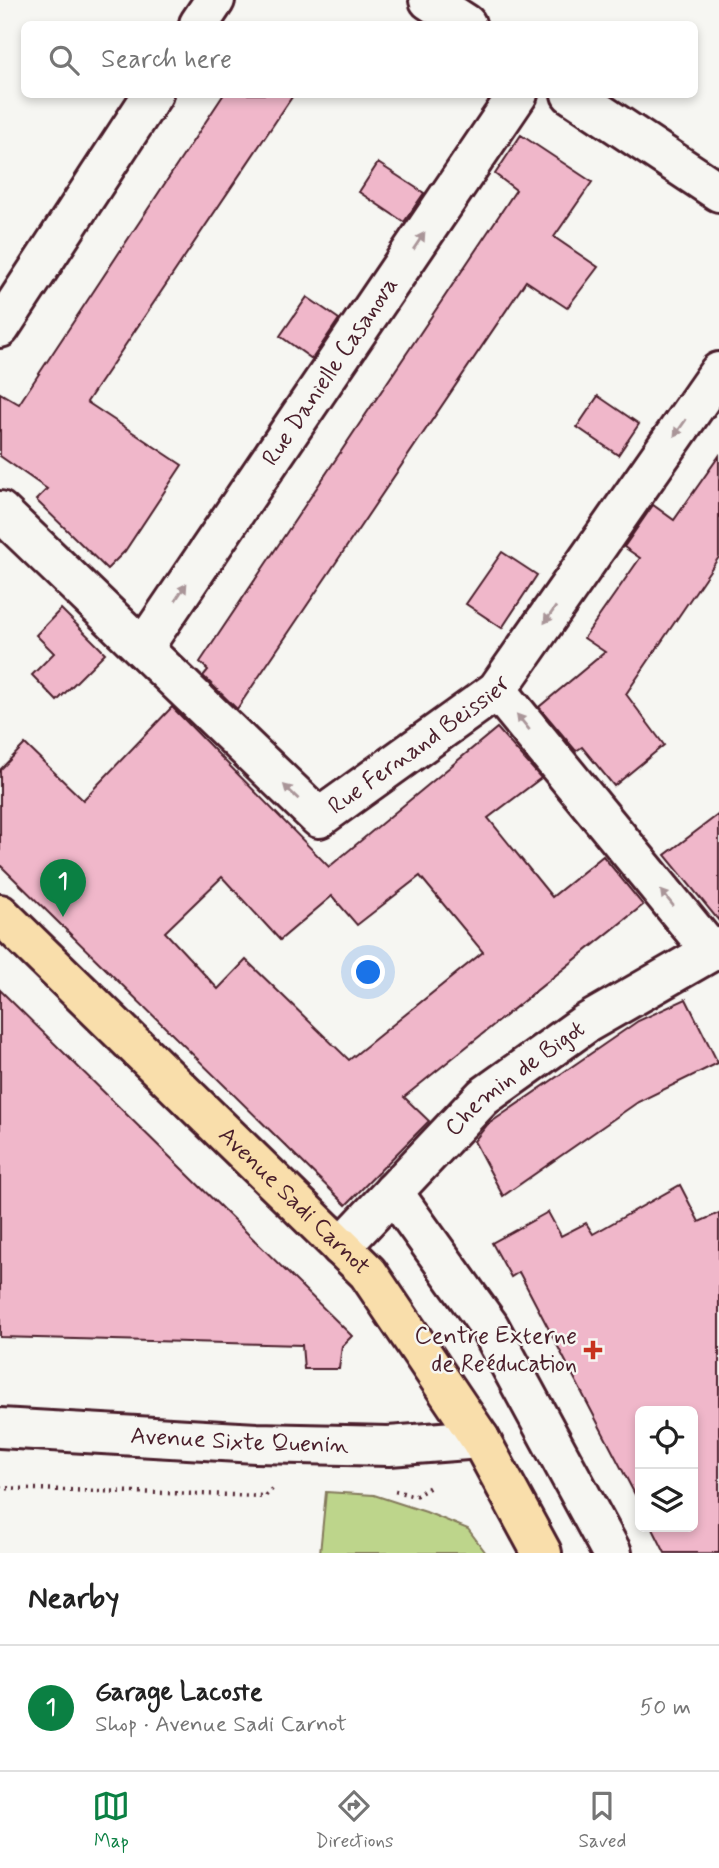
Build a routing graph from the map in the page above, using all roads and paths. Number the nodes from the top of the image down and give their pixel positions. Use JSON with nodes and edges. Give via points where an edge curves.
{"nodes":[{"id":1,"x":215,"y":0,"type":"edge"},
{"id":2,"x":429,"y":0,"type":"edge"},
{"id":3,"x":201,"y":21,"type":"edge"},
{"id":4,"x":461,"y":21,"type":"edge"},
{"id":5,"x":150,"y":98,"type":"edge"},
{"id":6,"x":515,"y":98,"type":"edge"},
{"id":7,"x":577,"y":98,"type":"edge"},
{"id":8,"x":719,"y":192,"type":"edge"},
{"id":9,"x":0,"y":328,"type":"edge"},
{"id":10,"x":719,"y":372,"type":"edge"},
{"id":11,"x":0,"y":511,"type":"edge"},
{"id":12,"x":142,"y":648,"type":"junction"},
{"id":13,"x":498,"y":690,"type":"junction"},
{"id":14,"x":0,"y":914,"type":"edge"},
{"id":15,"x":715,"y":949,"type":"edge"},
{"id":16,"x":393,"y":1192,"type":"junction"},
{"id":17,"x":341,"y":1247,"type":"junction"},
{"id":18,"x":0,"y":1428,"type":"edge"},
{"id":19,"x":480,"y":1439,"type":"junction"},
{"id":20,"x":538,"y":1542,"type":"edge"},
{"id":21,"x":612,"y":1553,"type":"edge"}],
"edges":[{"from":1,"to":3,"type":"street"},
{"from":2,"to":4,"type":"street"},
{"from":5,"to":9,"type":"street"},
{"from":12,"to":6,"type":"street","name":"Rue Danielle Casanova","one_way":true},
{"from":7,"to":8,"type":"street"},
{"from":10,"to":13,"type":"street","name":"Rue Fernand Beissier","one_way":true},
{"from":11,"to":12,"type":"street","name":"Rue Fernand Beissier"},
{"from":13,"to":12,"type":"street","name":"Rue Fernand Beissier","one_way":true,"via":[[319,818]]},
{"from":15,"to":13,"type":"street","one_way":true},
{"from":14,"to":17,"type":"main road","name":"Avenue Sadi Carnot"},
{"from":15,"to":16,"type":"street","name":"Chemin de Bigot","via":[[585,1024],[482,1097]]},
{"from":16,"to":17,"type":"street","name":"Chemin de Bigot"},
{"from":16,"to":21,"type":"street","via":[[489,1326]]},
{"from":17,"to":19,"type":"main road","name":"Avenue Sadi Carnot","via":[[368,1273]]},
{"from":18,"to":19,"type":"street","name":"Avenue Sixte Quenin","via":[[349,1446]]},
{"from":19,"to":20,"type":"main road","name":"Avenue Sadi Carnot"}]}
